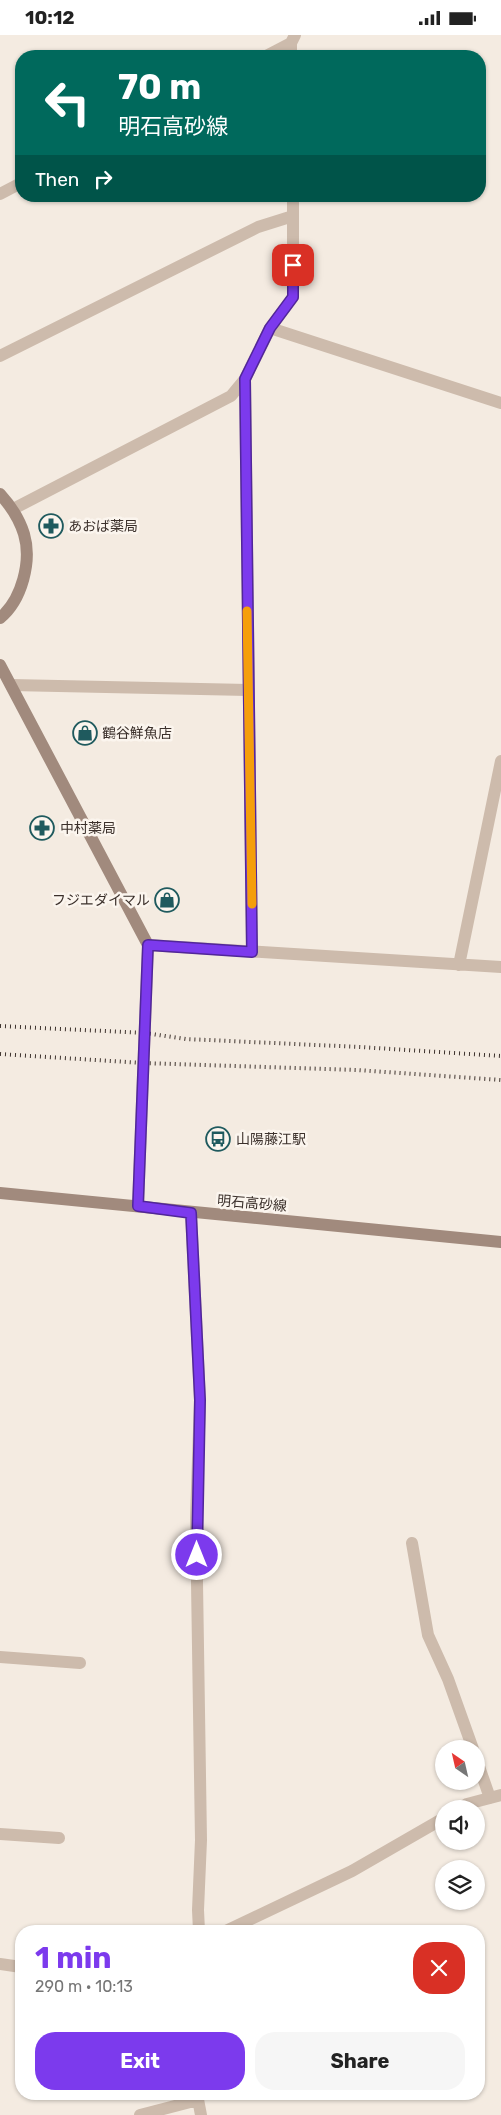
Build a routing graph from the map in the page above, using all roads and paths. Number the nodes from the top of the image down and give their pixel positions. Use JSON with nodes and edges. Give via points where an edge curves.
{"nodes":[{"id":1,"x":293,"y":39,"type":"edge"},
{"id":2,"x":276,"y":50,"type":"edge"},
{"id":3,"x":15,"y":186,"type":"edge"},
{"id":4,"x":0,"y":194,"type":"edge"},
{"id":5,"x":292,"y":202,"type":"edge"},
{"id":6,"x":293,"y":216,"type":"junction"},
{"id":7,"x":270,"y":328,"type":"junction"},
{"id":8,"x":0,"y":356,"type":"edge"},
{"id":9,"x":245,"y":379,"type":"junction"},
{"id":10,"x":501,"y":403,"type":"edge"},
{"id":11,"x":0,"y":494,"type":"edge"},
{"id":12,"x":13,"y":509,"type":"junction"},
{"id":13,"x":0,"y":618,"type":"edge"},
{"id":14,"x":0,"y":665,"type":"edge"},
{"id":15,"x":11,"y":685,"type":"junction"},
{"id":16,"x":248,"y":690,"type":"junction"},
{"id":17,"x":501,"y":761,"type":"edge"},
{"id":18,"x":148,"y":945,"type":"junction"},
{"id":19,"x":252,"y":952,"type":"junction"},
{"id":20,"x":459,"y":965,"type":"junction"},
{"id":21,"x":501,"y":967,"type":"edge"},
{"id":22,"x":0,"y":1193,"type":"edge"},
{"id":23,"x":138,"y":1206,"type":"junction"},
{"id":24,"x":191,"y":1213,"type":"junction"},
{"id":25,"x":501,"y":1242,"type":"edge"},
{"id":26,"x":412,"y":1543,"type":"dead end"},
{"id":27,"x":0,"y":1657,"type":"edge"},
{"id":28,"x":80,"y":1663,"type":"dead end"},
{"id":29,"x":470,"y":1740,"type":"edge"},
{"id":30,"x":485,"y":1775,"type":"edge"},
{"id":31,"x":496,"y":1796,"type":"edge"},
{"id":32,"x":483,"y":1800,"type":"edge"},
{"id":33,"x":435,"y":1823,"type":"edge"},
{"id":34,"x":0,"y":1833,"type":"edge"},
{"id":35,"x":59,"y":1838,"type":"dead end"},
{"id":36,"x":199,"y":1925,"type":"edge"},
{"id":37,"x":239,"y":1925,"type":"edge"},
{"id":38,"x":0,"y":1964,"type":"edge"},
{"id":39,"x":15,"y":1966,"type":"edge"},
{"id":40,"x":188,"y":2100,"type":"edge"},
{"id":41,"x":198,"y":2100,"type":"edge"},
{"id":42,"x":140,"y":2115,"type":"edge"},
{"id":43,"x":201,"y":2115,"type":"edge"}],
"edges":[{"from":1,"to":2,"type":"street"},
{"from":3,"to":4,"type":"street"},
{"from":5,"to":6,"type":"street"},
{"from":6,"to":7,"type":"street","via":[[293,297]]},
{"from":6,"to":8,"type":"street","via":[[258,227]]},
{"from":7,"to":9,"type":"street"},
{"from":7,"to":10,"type":"street"},
{"from":9,"to":12,"type":"street","via":[[231,396]]},
{"from":9,"to":16,"type":"street"},
{"from":11,"to":12,"type":"main road"},
{"from":12,"to":13,"type":"main road","via":[[24,535],[26,563],[19,591]]},
{"from":14,"to":15,"type":"main road"},
{"from":15,"to":16,"type":"street"},
{"from":15,"to":18,"type":"main road"},
{"from":16,"to":19,"type":"street"},
{"from":17,"to":20,"type":"street"},
{"from":18,"to":19,"type":"street"},
{"from":18,"to":23,"type":"street"},
{"from":19,"to":20,"type":"street"},
{"from":20,"to":21,"type":"street"},
{"from":22,"to":23,"type":"main road","name":"明石高砂線"},
{"from":23,"to":24,"type":"main road","name":"明石高砂線"},
{"from":24,"to":25,"type":"main road","name":"明石高砂線"},
{"from":24,"to":36,"type":"street","via":[[200,1400],[196,1518],[201,1840]]},
{"from":26,"to":29,"type":"street","via":[[428,1635]]},
{"from":27,"to":28,"type":"street"},
{"from":30,"to":31,"type":"street"},
{"from":31,"to":32,"type":"street"},
{"from":33,"to":37,"type":"street","via":[[352,1871]]},
{"from":34,"to":35,"type":"street"},
{"from":38,"to":39,"type":"street"},
{"from":40,"to":42,"type":"street"},
{"from":41,"to":43,"type":"street"}]}
